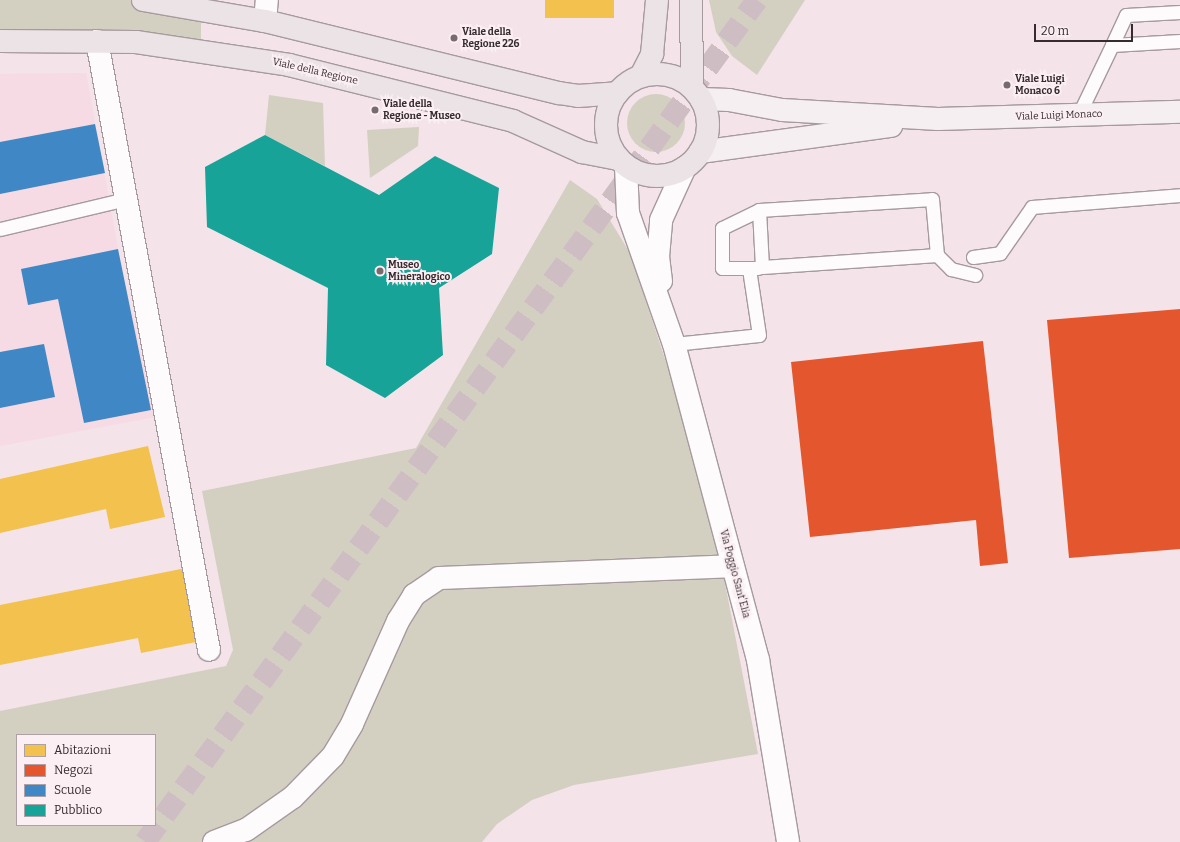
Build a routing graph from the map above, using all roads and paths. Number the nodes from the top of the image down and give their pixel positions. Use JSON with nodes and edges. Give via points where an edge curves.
{"nodes":[{"id":1,"x":143,"y":0,"type":"edge"},
{"id":2,"x":657,"y":0,"type":"edge"},
{"id":3,"x":691,"y":0,"type":"edge"},
{"id":4,"x":266,"y":10,"type":"edge"},
{"id":5,"x":1180,"y":12,"type":"edge"},
{"id":6,"x":0,"y":41,"type":"edge"},
{"id":7,"x":97,"y":41,"type":"junction"},
{"id":8,"x":1180,"y":41,"type":"edge"},
{"id":9,"x":1112,"y":45,"type":"junction"},
{"id":10,"x":641,"y":76,"type":"junction"},
{"id":11,"x":617,"y":93,"type":"junction"},
{"id":12,"x":697,"y":93,"type":"junction"},
{"id":13,"x":1180,"y":112,"type":"edge"},
{"id":14,"x":1078,"y":116,"type":"junction"},
{"id":15,"x":938,"y":120,"type":"junction"},
{"id":16,"x":700,"y":152,"type":"junction"},
{"id":17,"x":622,"y":162,"type":"junction"},
{"id":18,"x":685,"y":167,"type":"junction"},
{"id":19,"x":1180,"y":195,"type":"edge"},
{"id":20,"x":126,"y":199,"type":"junction"},
{"id":21,"x":759,"y":210,"type":"junction"},
{"id":22,"x":0,"y":229,"type":"edge"},
{"id":23,"x":937,"y":255,"type":"junction"},
{"id":24,"x":973,"y":257,"type":"dead end"},
{"id":25,"x":762,"y":267,"type":"junction"},
{"id":26,"x":749,"y":269,"type":"junction"},
{"id":27,"x":975,"y":275,"type":"dead end"},
{"id":28,"x":664,"y":310,"type":"junction"},
{"id":29,"x":674,"y":344,"type":"junction"},
{"id":30,"x":732,"y":566,"type":"junction"},
{"id":31,"x":209,"y":650,"type":"dead end"},
{"id":32,"x":214,"y":842,"type":"edge"},
{"id":33,"x":788,"y":842,"type":"edge"}],
"edges":[{"from":1,"to":4,"type":"main road"},
{"from":2,"to":10,"type":"main road","via":[[652,54]]},
{"from":3,"to":12,"type":"main road"},
{"from":4,"to":11,"type":"main road","via":[[559,93],[578,96]]},
{"from":5,"to":9,"type":"lane","via":[[1126,14]]},
{"from":6,"to":7,"type":"main road","name":"Viale della Regione"},
{"from":7,"to":17,"type":"main road","name":"Viale della Regione","via":[[158,45],[289,66],[513,121],[582,152]]},
{"from":7,"to":20,"type":"street"},
{"from":8,"to":9,"type":"lane"},
{"from":9,"to":14,"type":"lane"},
{"from":10,"to":11,"type":"main road"},
{"from":10,"to":12,"type":"main road","via":[[664,74],[680,78]]},
{"from":11,"to":17,"type":"main road","via":[[606,122],[608,138]]},
{"from":12,"to":15,"type":"street","via":[[782,110]]},
{"from":12,"to":16,"type":"main road","via":[[708,116],[707,135]]},
{"from":13,"to":14,"type":"street","name":"Viale Luigi Monaco"},
{"from":14,"to":15,"type":"street","name":"Viale Luigi Monaco"},
{"from":15,"to":16,"type":"street"},
{"from":16,"to":18,"type":"main road"},
{"from":17,"to":18,"type":"main road","via":[[636,171],[661,175]]},
{"from":17,"to":28,"type":"street","via":[[628,213]]},
{"from":18,"to":28,"type":"street","via":[[671,193],[661,220],[658,257]]},
{"from":19,"to":24,"type":"lane","via":[[1032,207],[1000,254]]},
{"from":20,"to":22,"type":"lane"},
{"from":20,"to":31,"type":"street"},
{"from":21,"to":23,"type":"lane","via":[[932,198]]},
{"from":21,"to":25,"type":"lane"},
{"from":21,"to":26,"type":"lane","via":[[722,228],[722,268]]},
{"from":23,"to":25,"type":"lane"},
{"from":23,"to":27,"type":"lane","via":[[951,269]]},
{"from":25,"to":26,"type":"lane"},
{"from":26,"to":29,"type":"lane","via":[[759,335]]},
{"from":28,"to":29,"type":"street","name":"Via Poggio Sant'Elia"},
{"from":29,"to":30,"type":"street","name":"Via Poggio Sant'Elia"},
{"from":30,"to":32,"type":"street","via":[[439,578],[414,595],[398,621],[352,724],[333,756],[294,797],[246,830]]},
{"from":30,"to":33,"type":"street","name":"Via Poggio Sant'Elia","via":[[758,660]]}]}
